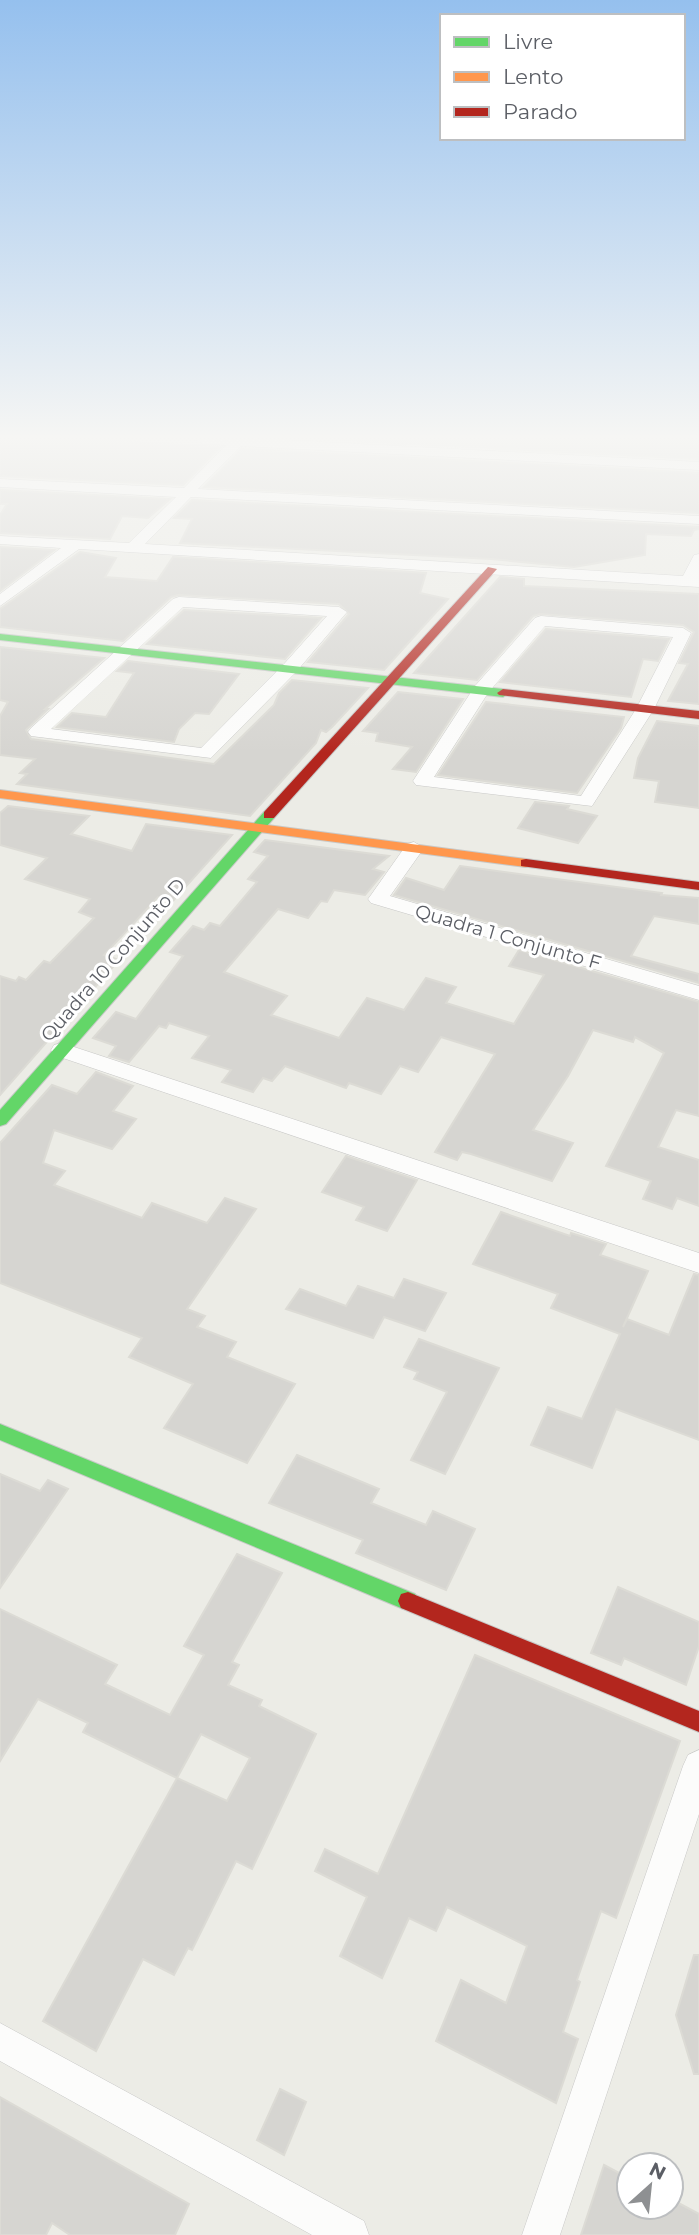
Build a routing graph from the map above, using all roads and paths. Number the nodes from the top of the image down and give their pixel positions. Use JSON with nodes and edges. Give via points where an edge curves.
{"nodes":[{"id":1,"x":64,"y":544,"type":"edge"},
{"id":2,"x":136,"y":544,"type":"edge"},
{"id":3,"x":75,"y":545,"type":"junction"},
{"id":4,"x":132,"y":548,"type":"junction"},
{"id":5,"x":699,"y":558,"type":"edge"},
{"id":6,"x":492,"y":569,"type":"junction"},
{"id":7,"x":693,"y":581,"type":"edge"},
{"id":8,"x":0,"y":601,"type":"edge"},
{"id":9,"x":0,"y":637,"type":"edge"},
{"id":10,"x":125,"y":650,"type":"junction"},
{"id":11,"x":290,"y":668,"type":"junction"},
{"id":12,"x":392,"y":680,"type":"junction"},
{"id":13,"x":481,"y":690,"type":"junction"},
{"id":14,"x":645,"y":709,"type":"junction"},
{"id":15,"x":699,"y":715,"type":"edge"},
{"id":16,"x":0,"y":794,"type":"edge"},
{"id":17,"x":257,"y":828,"type":"junction"},
{"id":18,"x":414,"y":848,"type":"junction"},
{"id":19,"x":699,"y":886,"type":"edge"},
{"id":20,"x":699,"y":993,"type":"edge"},
{"id":21,"x":62,"y":1050,"type":"junction"},
{"id":22,"x":0,"y":1120,"type":"edge"},
{"id":23,"x":699,"y":1263,"type":"edge"},
{"id":24,"x":0,"y":1432,"type":"edge"},
{"id":25,"x":699,"y":1722,"type":"edge"},
{"id":26,"x":699,"y":1766,"type":"edge"},
{"id":27,"x":0,"y":2040,"type":"edge"},
{"id":28,"x":350,"y":2235,"type":"edge"},
{"id":29,"x":541,"y":2235,"type":"edge"}],
"edges":[{"from":1,"to":3,"type":"street"},
{"from":2,"to":4,"type":"street"},
{"from":3,"to":4,"type":"street"},
{"from":3,"to":8,"type":"street"},
{"from":4,"to":6,"type":"street"},
{"from":5,"to":7,"type":"street"},
{"from":6,"to":7,"type":"street"},
{"from":6,"to":12,"type":"street","name":"Quadra 10 Conjunto D"},
{"from":9,"to":10,"type":"street"},
{"from":10,"to":11,"type":"street"},
{"from":10,"to":11,"type":"street","via":[[179,602],[340,612]]},
{"from":10,"to":11,"type":"street","via":[[37,732],[205,754]]},
{"from":11,"to":12,"type":"street"},
{"from":12,"to":13,"type":"street"},
{"from":12,"to":17,"type":"street","name":"Quadra 10 Conjunto D"},
{"from":13,"to":14,"type":"street"},
{"from":13,"to":14,"type":"street","via":[[541,621],[684,633]]},
{"from":13,"to":14,"type":"street","via":[[422,780],[586,802]]},
{"from":14,"to":15,"type":"street"},
{"from":16,"to":17,"type":"street"},
{"from":17,"to":18,"type":"street"},
{"from":17,"to":21,"type":"street","name":"Quadra 10 Conjunto D"},
{"from":18,"to":19,"type":"street"},
{"from":18,"to":20,"type":"street","name":"Quadra 1 Conjunto F","via":[[377,899]]},
{"from":21,"to":22,"type":"street","name":"Quadra 10 Conjunto D"},
{"from":21,"to":23,"type":"street"},
{"from":24,"to":25,"type":"street"},
{"from":26,"to":29,"type":"street"},
{"from":27,"to":28,"type":"street"}]}
